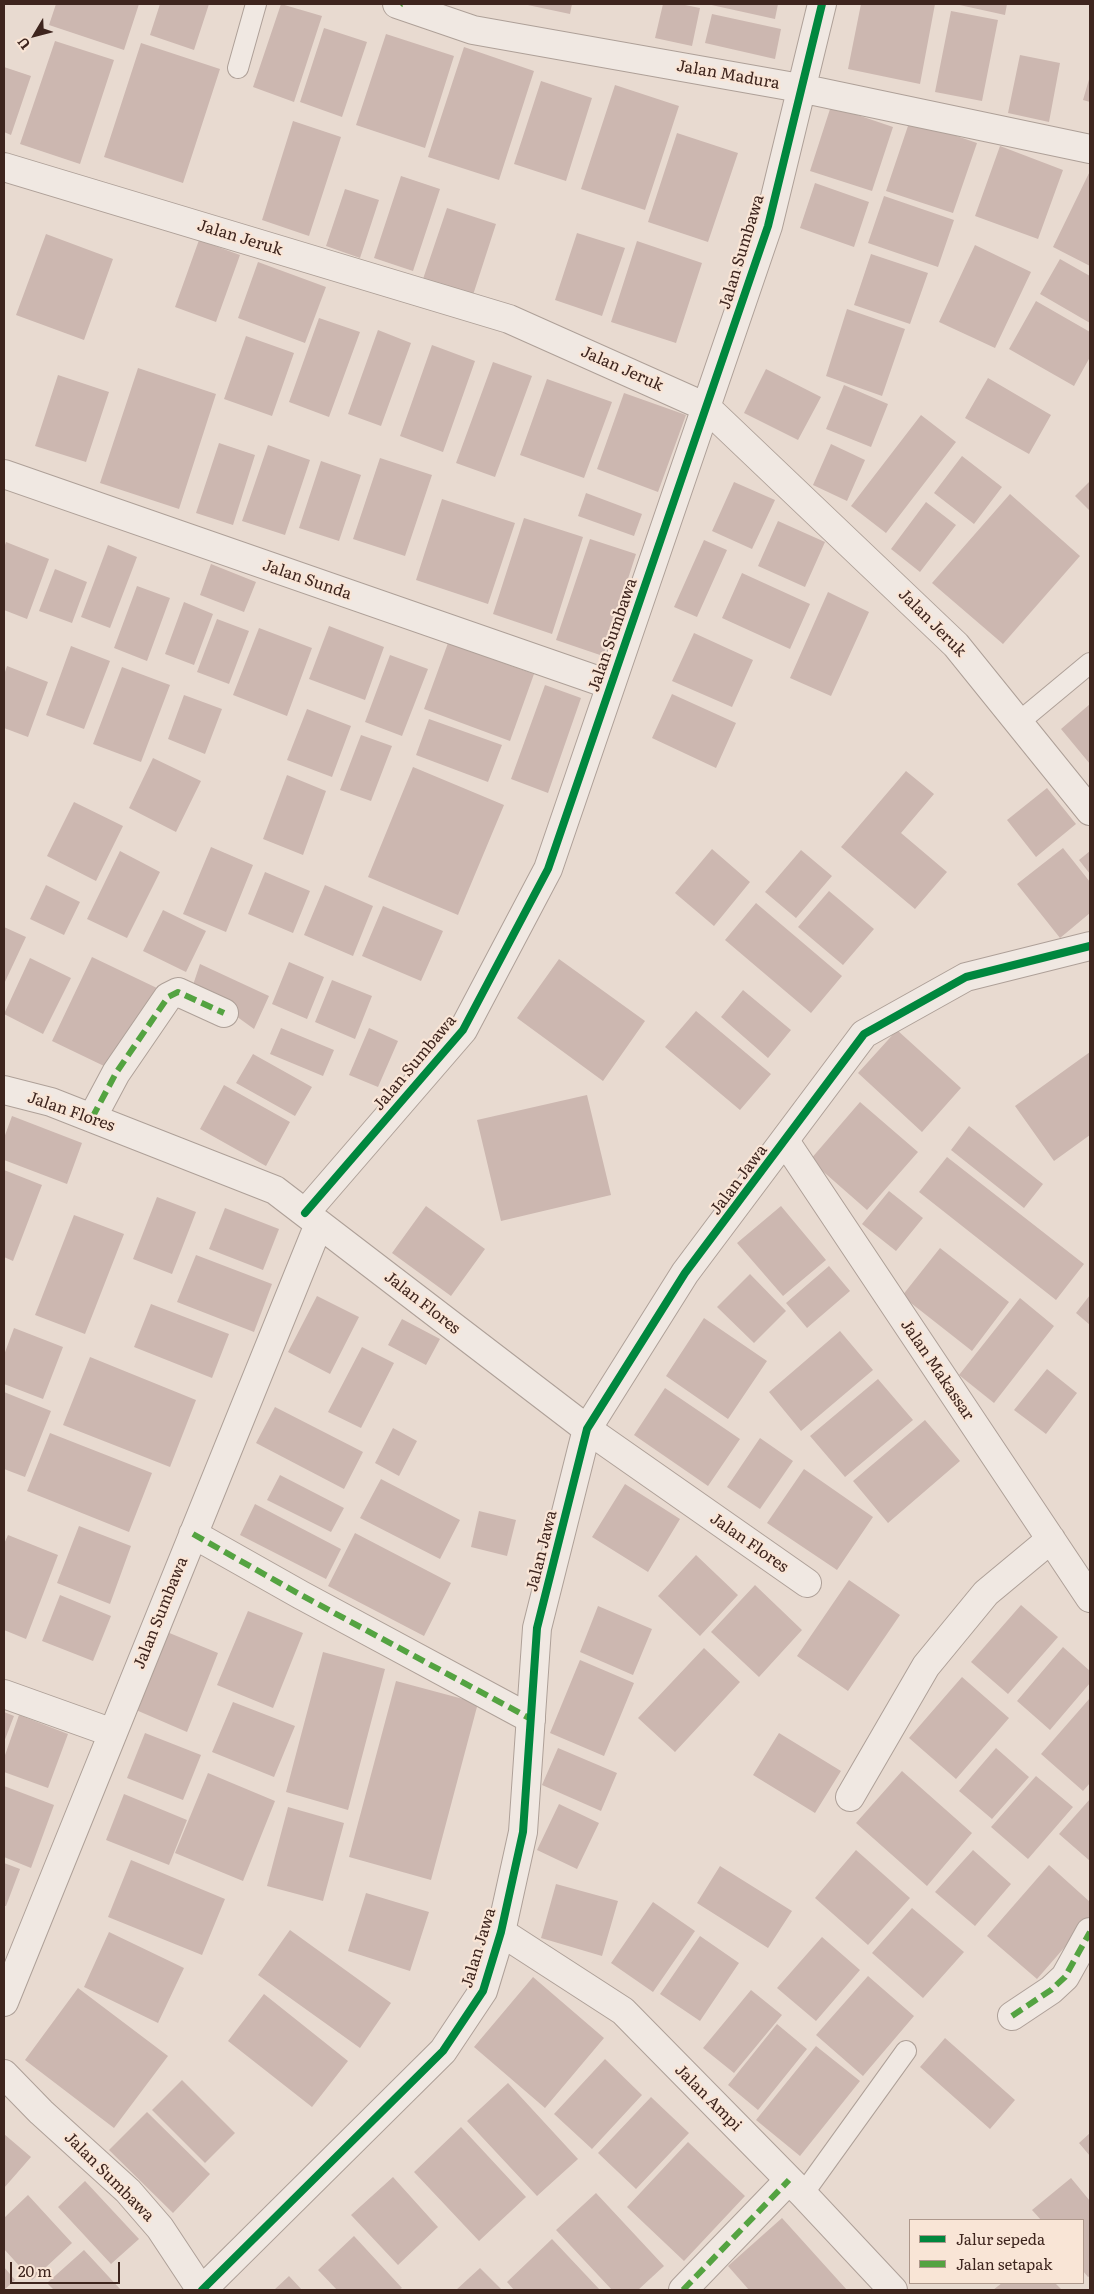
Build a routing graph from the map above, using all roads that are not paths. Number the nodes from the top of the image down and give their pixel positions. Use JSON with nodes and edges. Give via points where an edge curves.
{"nodes":[{"id":1,"x":256,"y":4,"type":"edge"},
{"id":2,"x":399,"y":4,"type":"edge"},
{"id":3,"x":822,"y":4,"type":"edge"},
{"id":4,"x":238,"y":68,"type":"dead end"},
{"id":5,"x":800,"y":88,"type":"junction"},
{"id":6,"x":1090,"y":149,"type":"edge"},
{"id":7,"x":4,"y":167,"type":"edge"},
{"id":8,"x":706,"y":406,"type":"junction"},
{"id":9,"x":4,"y":474,"type":"edge"},
{"id":10,"x":1090,"y":663,"type":"edge"},
{"id":11,"x":611,"y":685,"type":"junction"},
{"id":12,"x":1018,"y":722,"type":"junction"},
{"id":13,"x":1090,"y":812,"type":"edge"},
{"id":14,"x":1090,"y":946,"type":"edge"},
{"id":15,"x":224,"y":1014,"type":"dead end"},
{"id":16,"x":4,"y":1090,"type":"edge"},
{"id":17,"x":92,"y":1118,"type":"junction"},
{"id":18,"x":785,"y":1141,"type":"junction"},
{"id":19,"x":312,"y":1218,"type":"junction"},
{"id":20,"x":587,"y":1429,"type":"junction"},
{"id":21,"x":193,"y":1534,"type":"junction"},
{"id":22,"x":1051,"y":1539,"type":"junction"},
{"id":23,"x":807,"y":1583,"type":"dead end"},
{"id":24,"x":1090,"y":1598,"type":"edge"},
{"id":25,"x":4,"y":1694,"type":"edge"},
{"id":26,"x":531,"y":1719,"type":"junction"},
{"id":27,"x":113,"y":1733,"type":"junction"},
{"id":28,"x":850,"y":1797,"type":"dead end"},
{"id":29,"x":501,"y":1932,"type":"junction"},
{"id":30,"x":1090,"y":1932,"type":"edge"},
{"id":31,"x":4,"y":2002,"type":"edge"},
{"id":32,"x":1012,"y":2016,"type":"dead end"},
{"id":33,"x":906,"y":2050,"type":"dead end"},
{"id":34,"x":4,"y":2074,"type":"edge"},
{"id":35,"x":796,"y":2187,"type":"junction"},
{"id":36,"x":202,"y":2290,"type":"edge"},
{"id":37,"x":683,"y":2290,"type":"edge"},
{"id":38,"x":894,"y":2290,"type":"edge"}],
"edges":[{"from":1,"to":4,"type":"lane"},
{"from":2,"to":5,"type":"street","name":"Jalan Madura","via":[[473,30]]},
{"from":3,"to":5,"type":"street","name":"Jalan Sumbawa"},
{"from":5,"to":6,"type":"street","name":"Jalan Madura"},
{"from":5,"to":8,"type":"street","name":"Jalan Sumbawa","via":[[768,226]]},
{"from":7,"to":8,"type":"street","name":"Jalan Jeruk","via":[[509,319]]},
{"from":8,"to":11,"type":"street","name":"Jalan Sumbawa"},
{"from":8,"to":12,"type":"street","name":"Jalan Jeruk","via":[[956,645]]},
{"from":9,"to":11,"type":"street","name":"Jalan Sunda"},
{"from":10,"to":12,"type":"lane"},
{"from":11,"to":19,"type":"street","name":"Jalan Sumbawa","via":[[548,869],[463,1030]]},
{"from":12,"to":13,"type":"street","name":"Jalan Jeruk"},
{"from":14,"to":18,"type":"street","name":"Jalan Jawa","via":[[966,977],[864,1034]]},
{"from":15,"to":17,"type":"street","via":[[178,992],[168,997],[116,1073]]},
{"from":16,"to":17,"type":"street","name":"Jalan Flores","via":[[51,1102]]},
{"from":17,"to":19,"type":"street","name":"Jalan Flores","via":[[275,1190]]},
{"from":18,"to":20,"type":"street","name":"Jalan Jawa","via":[[685,1273]]},
{"from":18,"to":22,"type":"street","name":"Jalan Makassar"},
{"from":19,"to":20,"type":"street","name":"Jalan Flores"},
{"from":19,"to":21,"type":"street","name":"Jalan Sumbawa"},
{"from":20,"to":23,"type":"street","name":"Jalan Flores"},
{"from":20,"to":26,"type":"street","name":"Jalan Jawa","via":[[537,1628]]},
{"from":21,"to":26,"type":"street"},
{"from":21,"to":27,"type":"street","name":"Jalan Sumbawa"},
{"from":22,"to":24,"type":"street","name":"Jalan Makassar"},
{"from":22,"to":28,"type":"street","via":[[986,1593],[926,1666]]},
{"from":25,"to":27,"type":"street"},
{"from":26,"to":29,"type":"street","name":"Jalan Jawa","via":[[522,1832]]},
{"from":27,"to":31,"type":"street","name":"Jalan Sumbawa"},
{"from":29,"to":35,"type":"street","name":"Jalan Ampi","via":[[623,2011]]},
{"from":29,"to":36,"type":"street","name":"Jalan Jawa","via":[[483,1991],[443,2051]]},
{"from":30,"to":32,"type":"street","via":[[1064,1977],[1051,1990]]},
{"from":33,"to":35,"type":"lane"},
{"from":34,"to":36,"type":"street","name":"Jalan Sumbawa","via":[[128,2191],[160,2228]]},
{"from":35,"to":37,"type":"street"},
{"from":35,"to":38,"type":"street","name":"Jalan Ampi"}]}
